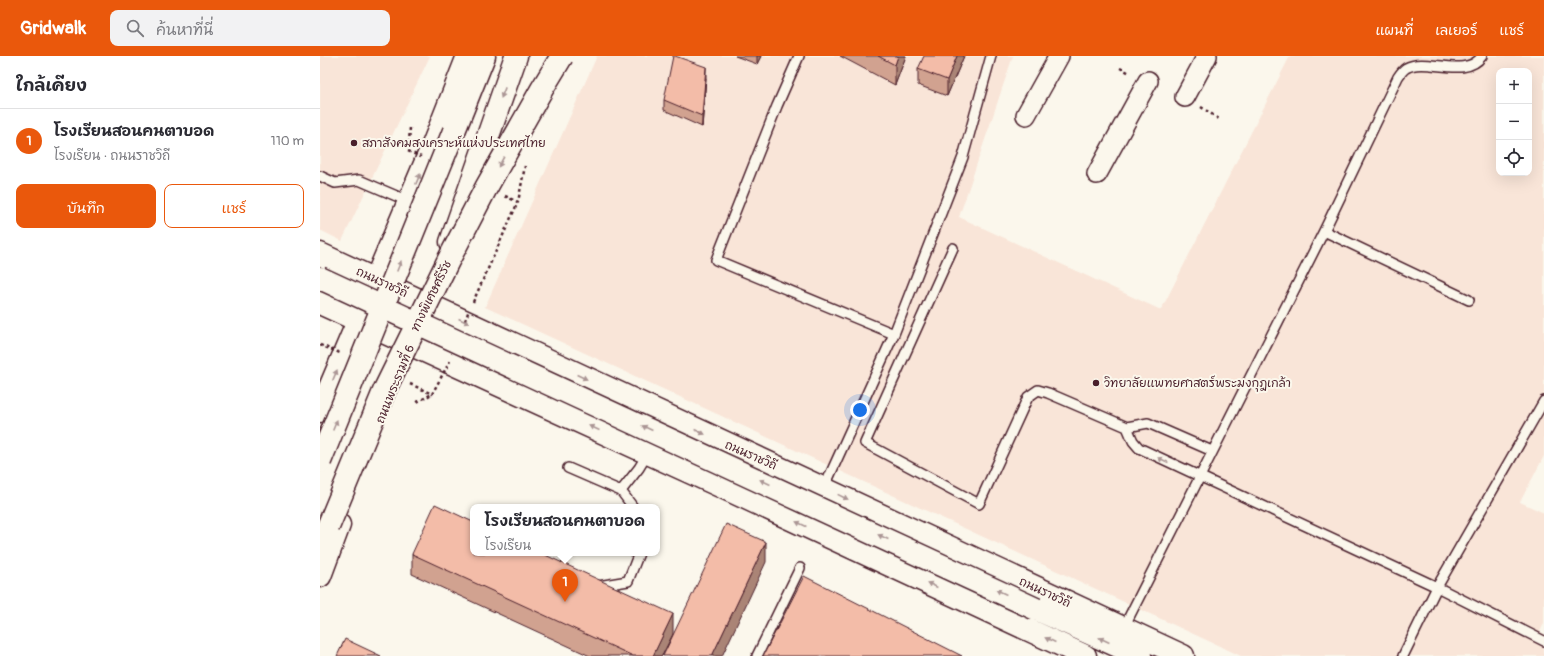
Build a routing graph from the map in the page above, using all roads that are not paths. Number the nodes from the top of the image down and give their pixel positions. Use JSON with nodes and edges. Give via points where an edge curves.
{"nodes":[{"id":1,"x":468,"y":56,"type":"edge"},
{"id":2,"x":484,"y":56,"type":"edge"},
{"id":3,"x":516,"y":56,"type":"edge"},
{"id":4,"x":562,"y":56,"type":"edge"},
{"id":5,"x":799,"y":56,"type":"edge"},
{"id":6,"x":991,"y":56,"type":"edge"},
{"id":7,"x":1059,"y":56,"type":"edge"},
{"id":8,"x":1208,"y":56,"type":"edge"},
{"id":9,"x":1482,"y":56,"type":"edge"},
{"id":10,"x":1418,"y":59,"type":"edge"},
{"id":11,"x":1148,"y":81,"type":"dead end"},
{"id":12,"x":1185,"y":97,"type":"dead end"},
{"id":13,"x":1026,"y":115,"type":"dead end"},
{"id":14,"x":1097,"y":174,"type":"dead end"},
{"id":15,"x":320,"y":176,"type":"edge"},
{"id":16,"x":408,"y":201,"type":"junction"},
{"id":17,"x":1324,"y":231,"type":"junction"},
{"id":18,"x":953,"y":248,"type":"dead end"},
{"id":19,"x":320,"y":254,"type":"edge"},
{"id":20,"x":320,"y":278,"type":"edge"},
{"id":21,"x":375,"y":279,"type":"junction"},
{"id":22,"x":1469,"y":300,"type":"dead end"},
{"id":23,"x":320,"y":303,"type":"edge"},
{"id":24,"x":429,"y":305,"type":"junction"},
{"id":25,"x":358,"y":321,"type":"junction"},
{"id":26,"x":894,"y":334,"type":"junction"},
{"id":27,"x":411,"y":345,"type":"junction"},
{"id":28,"x":1544,"y":401,"type":"edge"},
{"id":29,"x":320,"y":411,"type":"edge"},
{"id":30,"x":1127,"y":427,"type":"junction"},
{"id":31,"x":734,"y":448,"type":"junction"},
{"id":32,"x":1212,"y":450,"type":"junction"},
{"id":33,"x":648,"y":453,"type":"junction"},
{"id":34,"x":320,"y":461,"type":"edge"},
{"id":35,"x":568,"y":468,"type":"dead end"},
{"id":36,"x":1199,"y":477,"type":"junction"},
{"id":37,"x":720,"y":486,"type":"junction"},
{"id":38,"x":824,"y":488,"type":"junction"},
{"id":39,"x":621,"y":491,"type":"junction"},
{"id":40,"x":631,"y":504,"type":"edge"},
{"id":41,"x":320,"y":547,"type":"edge"},
{"id":42,"x":638,"y":556,"type":"edge"},
{"id":43,"x":800,"y":568,"type":"dead end"},
{"id":44,"x":320,"y":576,"type":"edge"},
{"id":45,"x":589,"y":585,"type":"edge"},
{"id":46,"x":1437,"y":587,"type":"junction"},
{"id":47,"x":1123,"y":629,"type":"junction"},
{"id":48,"x":1544,"y":641,"type":"edge"},
{"id":49,"x":757,"y":656,"type":"edge"},
{"id":50,"x":1085,"y":656,"type":"edge"},
{"id":51,"x":1140,"y":656,"type":"edge"},
{"id":52,"x":1183,"y":656,"type":"edge"},
{"id":53,"x":1403,"y":656,"type":"edge"}],
"edges":[{"from":16,"to":1,"type":"main road","one_way":true},
{"from":34,"to":2,"type":"main road","one_way":true,"bridge":true},
{"from":3,"to":24,"type":"main road","name":"ถนนพระรามที่ 6","one_way":true},
{"from":4,"to":41,"type":"main road","name":"ทางพิเศษศรีรัช","one_way":true,"bridge":true,"via":[[486,188],[388,382]]},
{"from":5,"to":26,"type":"lane","via":[[716,260]]},
{"from":6,"to":26,"type":"lane","via":[[963,157]]},
{"from":7,"to":13,"type":"street"},
{"from":8,"to":12,"type":"street"},
{"from":9,"to":10,"type":"lane","via":[[1479,61],[1461,66]]},
{"from":10,"to":17,"type":"lane","via":[[1406,67],[1398,77]]},
{"from":11,"to":14,"type":"street"},
{"from":15,"to":16,"type":"lane","via":[[335,183],[359,180]]},
{"from":16,"to":21,"type":"main road"},
{"from":17,"to":22,"type":"lane"},
{"from":17,"to":32,"type":"lane"},
{"from":18,"to":30,"type":"lane","via":[[865,443],[979,504],[1028,397],[1038,390]]},
{"from":19,"to":21,"type":"main road","name":"ถนนราชวิถี"},
{"from":51,"to":20,"type":"main road","one_way":true,"bridge":true},
{"from":21,"to":24,"type":"main road","name":"ถนนราชวิถี"},
{"from":21,"to":25,"type":"main road"},
{"from":23,"to":25,"type":"main road"},
{"from":24,"to":27,"type":"main road","name":"ถนนพระรามที่ 6"},
{"from":24,"to":31,"type":"main road","name":"ถนนราชวิถี","one_way":true},
{"from":25,"to":27,"type":"main road"},
{"from":29,"to":25,"type":"main road","one_way":true},
{"from":26,"to":38,"type":"lane"},
{"from":33,"to":27,"type":"main road","one_way":true},
{"from":27,"to":44,"type":"main road","name":"ถนนพระรามที่ 6"},
{"from":28,"to":46,"type":"lane"},
{"from":30,"to":32,"type":"lane","via":[[1148,423]]},
{"from":36,"to":30,"type":"lane","one_way":true,"via":[[1139,448]]},
{"from":31,"to":37,"type":"main road"},
{"from":31,"to":38,"type":"main road","name":"ถนนราชวิถี"},
{"from":32,"to":36,"type":"lane"},
{"from":33,"to":37,"type":"main road"},
{"from":33,"to":39,"type":"lane"},
{"from":35,"to":39,"type":"lane"},
{"from":36,"to":46,"type":"lane"},
{"from":36,"to":47,"type":"lane"},
{"from":50,"to":37,"type":"main road","one_way":true},
{"from":38,"to":47,"type":"main road","name":"ถนนราชวิถี","one_way":true},
{"from":39,"to":40,"type":"lane"},
{"from":42,"to":45,"type":"lane","via":[[628,581],[597,587]]},
{"from":43,"to":49,"type":"lane"},
{"from":46,"to":48,"type":"lane"},
{"from":46,"to":53,"type":"lane"},
{"from":47,"to":52,"type":"main road","name":"ถนนราชวิถี"}]}
